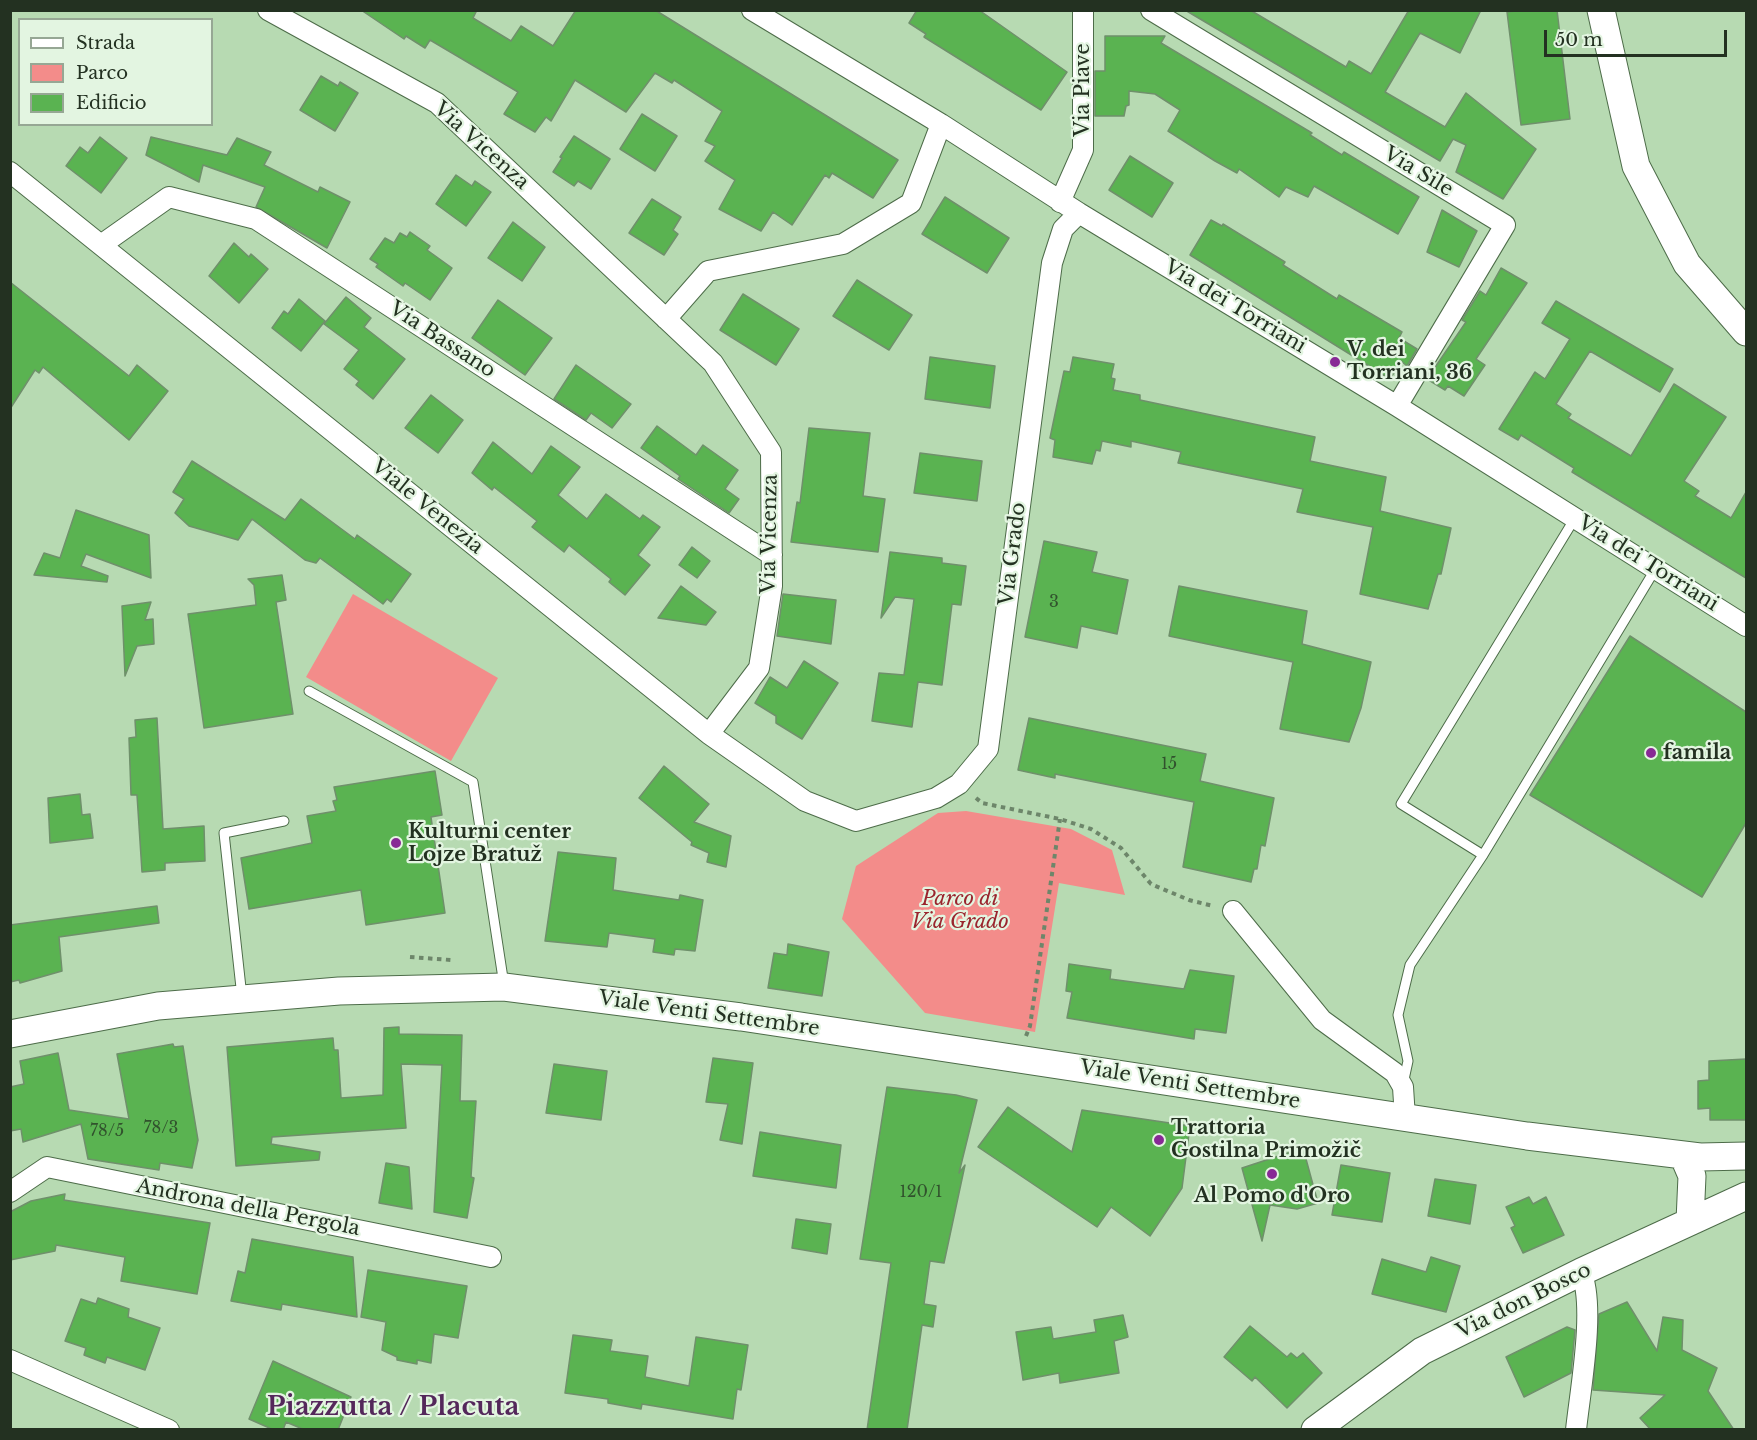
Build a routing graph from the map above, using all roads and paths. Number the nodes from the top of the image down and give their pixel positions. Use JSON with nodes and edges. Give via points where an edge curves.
{"nodes":[{"id":1,"x":268,"y":10,"type":"edge"},
{"id":2,"x":752,"y":10,"type":"edge"},
{"id":3,"x":1083,"y":10,"type":"edge"},
{"id":4,"x":1151,"y":10,"type":"edge"},
{"id":5,"x":1601,"y":10,"type":"edge"},
{"id":6,"x":941,"y":124,"type":"junction"},
{"id":7,"x":10,"y":172,"type":"edge"},
{"id":8,"x":1060,"y":202,"type":"junction"},
{"id":9,"x":1079,"y":213,"type":"junction"},
{"id":10,"x":101,"y":245,"type":"junction"},
{"id":11,"x":666,"y":319,"type":"junction"},
{"id":12,"x":1746,"y":332,"type":"edge"},
{"id":13,"x":1397,"y":406,"type":"junction"},
{"id":14,"x":1575,"y":518,"type":"junction"},
{"id":15,"x":772,"y":555,"type":"junction"},
{"id":16,"x":1656,"y":568,"type":"junction"},
{"id":17,"x":1746,"y":626,"type":"edge"},
{"id":18,"x":309,"y":691,"type":"dead end"},
{"id":19,"x":709,"y":734,"type":"junction"},
{"id":20,"x":959,"y":784,"type":"junction"},
{"id":21,"x":1060,"y":819,"type":"junction"},
{"id":22,"x":284,"y":821,"type":"dead end"},
{"id":23,"x":856,"y":821,"type":"joint"},
{"id":24,"x":1483,"y":855,"type":"junction"},
{"id":25,"x":1233,"y":911,"type":"joint"},
{"id":26,"x":504,"y":987,"type":"junction"},
{"id":27,"x":242,"y":999,"type":"junction"},
{"id":28,"x":10,"y":1034,"type":"edge"},
{"id":29,"x":1017,"y":1059,"type":"junction"},
{"id":30,"x":1403,"y":1087,"type":"junction"},
{"id":31,"x":1405,"y":1118,"type":"junction"},
{"id":32,"x":1683,"y":1155,"type":"junction"},
{"id":33,"x":1746,"y":1156,"type":"edge"},
{"id":34,"x":10,"y":1192,"type":"edge"},
{"id":35,"x":1746,"y":1196,"type":"edge"},
{"id":36,"x":1690,"y":1221,"type":"junction"},
{"id":37,"x":491,"y":1257,"type":"dead end"},
{"id":38,"x":1581,"y":1272,"type":"junction"},
{"id":39,"x":10,"y":1360,"type":"edge"},
{"id":40,"x":169,"y":1430,"type":"edge"},
{"id":41,"x":1315,"y":1430,"type":"edge"},
{"id":42,"x":1576,"y":1430,"type":"edge"}],
"edges":[{"from":1,"to":11,"type":"street","name":"Via Vicenza","via":[[438,103]]},
{"from":2,"to":6,"type":"street","name":"Via dei Torriani"},
{"from":3,"to":8,"type":"street","name":"Via Piave","via":[[1083,150]]},
{"from":4,"to":13,"type":"street","name":"Via Sile","via":[[1505,225]]},
{"from":5,"to":12,"type":"main road","via":[[1636,166],[1687,264]]},
{"from":6,"to":8,"type":"street","name":"Via dei Torriani"},
{"from":6,"to":11,"type":"street","via":[[910,203],[843,244],[708,271]]},
{"from":7,"to":10,"type":"street","name":"Viale Venezia"},
{"from":8,"to":9,"type":"street","name":"Via dei Torriani"},
{"from":9,"to":13,"type":"street","name":"Via dei Torriani"},
{"from":9,"to":20,"type":"street","name":"Via Grado","via":[[1063,229],[1052,263],[988,749]]},
{"from":10,"to":15,"type":"street","name":"Via Bassano","via":[[169,197],[256,219]]},
{"from":10,"to":19,"type":"street","name":"Viale Venezia"},
{"from":11,"to":15,"type":"street","name":"Via Vicenza","via":[[713,363],[771,452]]},
{"from":13,"to":14,"type":"street","name":"Via dei Torriani"},
{"from":14,"to":16,"type":"street","name":"Via dei Torriani"},
{"from":14,"to":24,"type":"lane","via":[[1401,804]]},
{"from":15,"to":19,"type":"street","name":"Via Vicenza","via":[[772,586],[759,668]]},
{"from":16,"to":17,"type":"street","name":"Via dei Torriani"},
{"from":16,"to":24,"type":"lane"},
{"from":18,"to":26,"type":"lane","via":[[474,783]]},
{"from":19,"to":23,"type":"street","name":"Viale Venezia","via":[[805,801]]},
{"from":20,"to":21,"type":"path","via":[[982,803]]},
{"from":20,"to":23,"type":"street","name":"Via Grado","via":[[936,798]]},
{"from":21,"to":25,"type":"path","via":[[1091,829],[1121,848],[1151,884],[1189,900]]},
{"from":21,"to":29,"type":"path","via":[[1030,1026]]},
{"from":22,"to":27,"type":"lane","via":[[224,833]]},
{"from":24,"to":30,"type":"lane","via":[[1410,964],[1398,1015],[1408,1061]]},
{"from":25,"to":30,"type":"street","via":[[1322,1020],[1383,1062]]},
{"from":26,"to":27,"type":"main road","name":"Viale Venti Settembre","via":[[351,991]]},
{"from":26,"to":29,"type":"main road","name":"Viale Venti Settembre","via":[[741,1017]]},
{"from":27,"to":28,"type":"main road","name":"Viale Venti Settembre","via":[[158,1006]]},
{"from":29,"to":31,"type":"main road","name":"Viale Venti Settembre"},
{"from":30,"to":31,"type":"street"},
{"from":31,"to":32,"type":"main road","name":"Viale Venti Settembre"},
{"from":32,"to":33,"type":"main road","name":"Viale Venti Settembre"},
{"from":32,"to":36,"type":"main road","via":[[1692,1176]]},
{"from":34,"to":37,"type":"street","name":"Androna della Pergola","via":[[47,1167]]},
{"from":35,"to":36,"type":"main road","name":"Via don Bosco"},
{"from":36,"to":38,"type":"main road","name":"Via don Bosco"},
{"from":38,"to":41,"type":"main road","name":"Via don Bosco","via":[[1422,1351]]},
{"from":38,"to":42,"type":"street","via":[[1586,1284],[1585,1342]]},
{"from":39,"to":40,"type":"street"}]}
